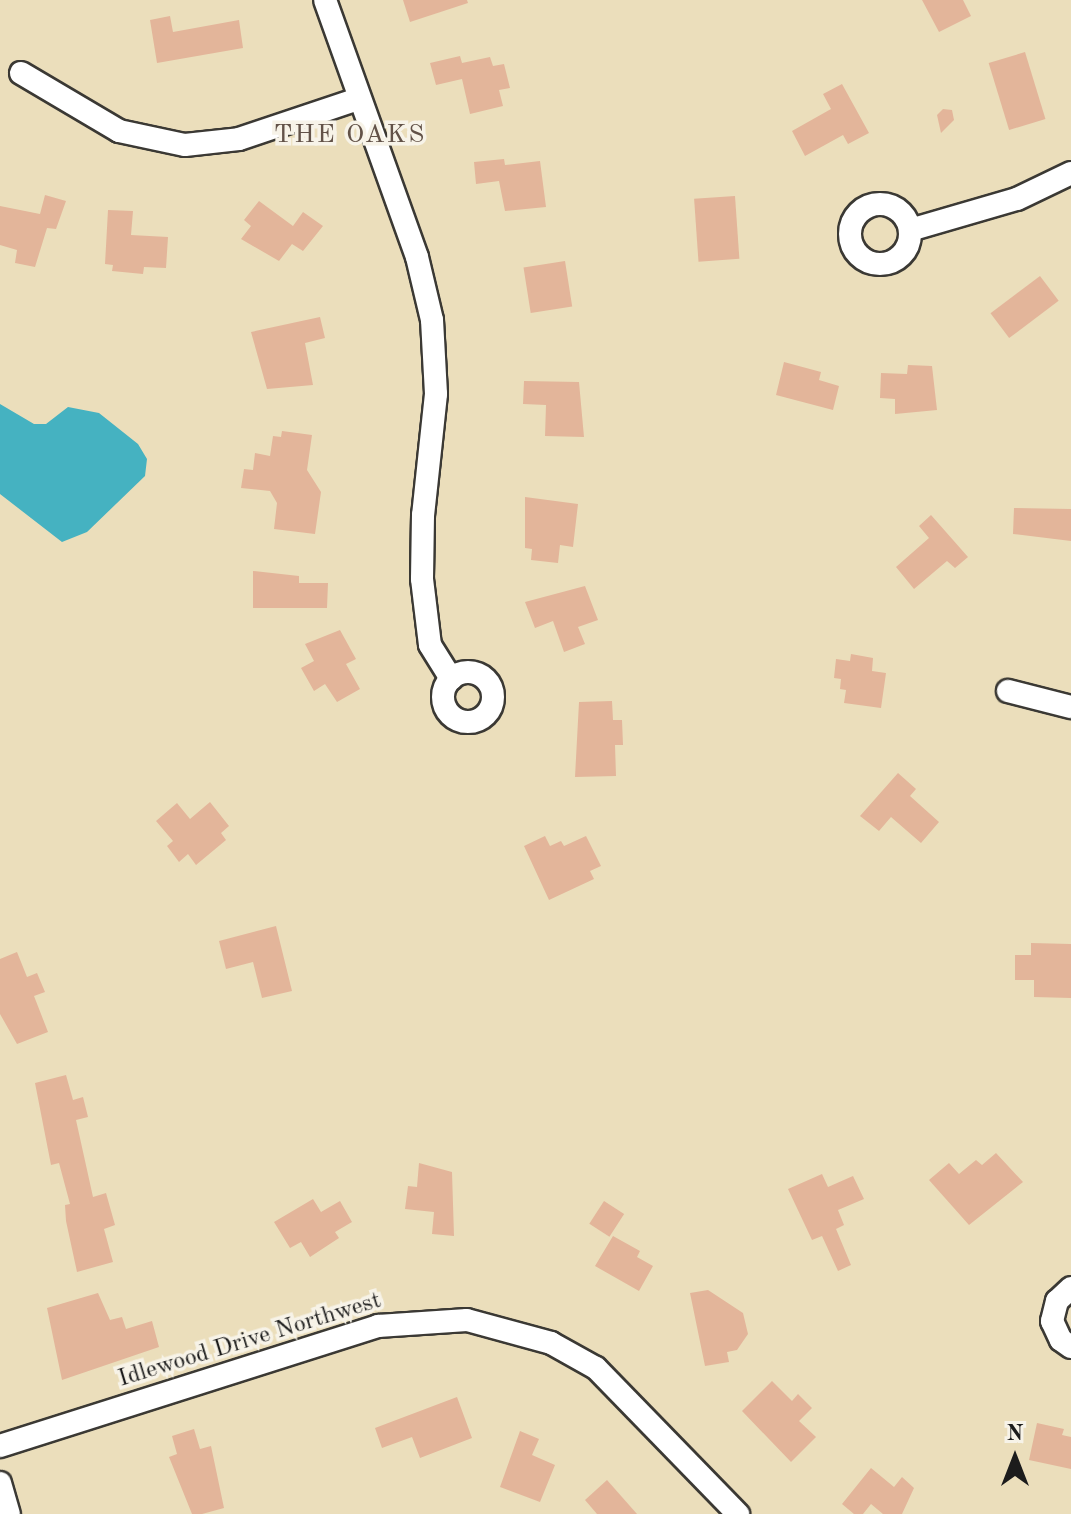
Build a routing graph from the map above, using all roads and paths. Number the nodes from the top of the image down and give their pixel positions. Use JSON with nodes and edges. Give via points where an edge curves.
{"nodes":[{"id":1,"x":325,"y":0,"type":"edge"},
{"id":2,"x":21,"y":73,"type":"dead end"},
{"id":3,"x":358,"y":99,"type":"junction"},
{"id":4,"x":1071,"y":173,"type":"edge"},
{"id":5,"x":910,"y":230,"type":"dead end"},
{"id":6,"x":451,"y":679,"type":"dead end"},
{"id":7,"x":1008,"y":691,"type":"dead end"},
{"id":8,"x":1071,"y":707,"type":"edge"},
{"id":9,"x":1071,"y":1288,"type":"edge"},
{"id":10,"x":1071,"y":1347,"type":"edge"},
{"id":11,"x":0,"y":1446,"type":"edge"},
{"id":12,"x":0,"y":1483,"type":"edge"},
{"id":13,"x":9,"y":1514,"type":"edge"},
{"id":14,"x":738,"y":1514,"type":"edge"}],
"edges":[{"from":1,"to":3,"type":"street"},
{"from":2,"to":3,"type":"street","via":[[119,131],[185,145],[239,139]]},
{"from":3,"to":6,"type":"street","via":[[417,257],[432,320],[436,394],[422,579],[430,645]]},
{"from":4,"to":5,"type":"street","via":[[1017,199]]},
{"from":7,"to":8,"type":"street"},
{"from":9,"to":10,"type":"street","via":[[1057,1301],[1052,1321]]},
{"from":11,"to":14,"type":"street","name":"Idlewood Drive Northwest","via":[[378,1326],[467,1320],[551,1343],[596,1368]]},
{"from":12,"to":13,"type":"street"}]}
